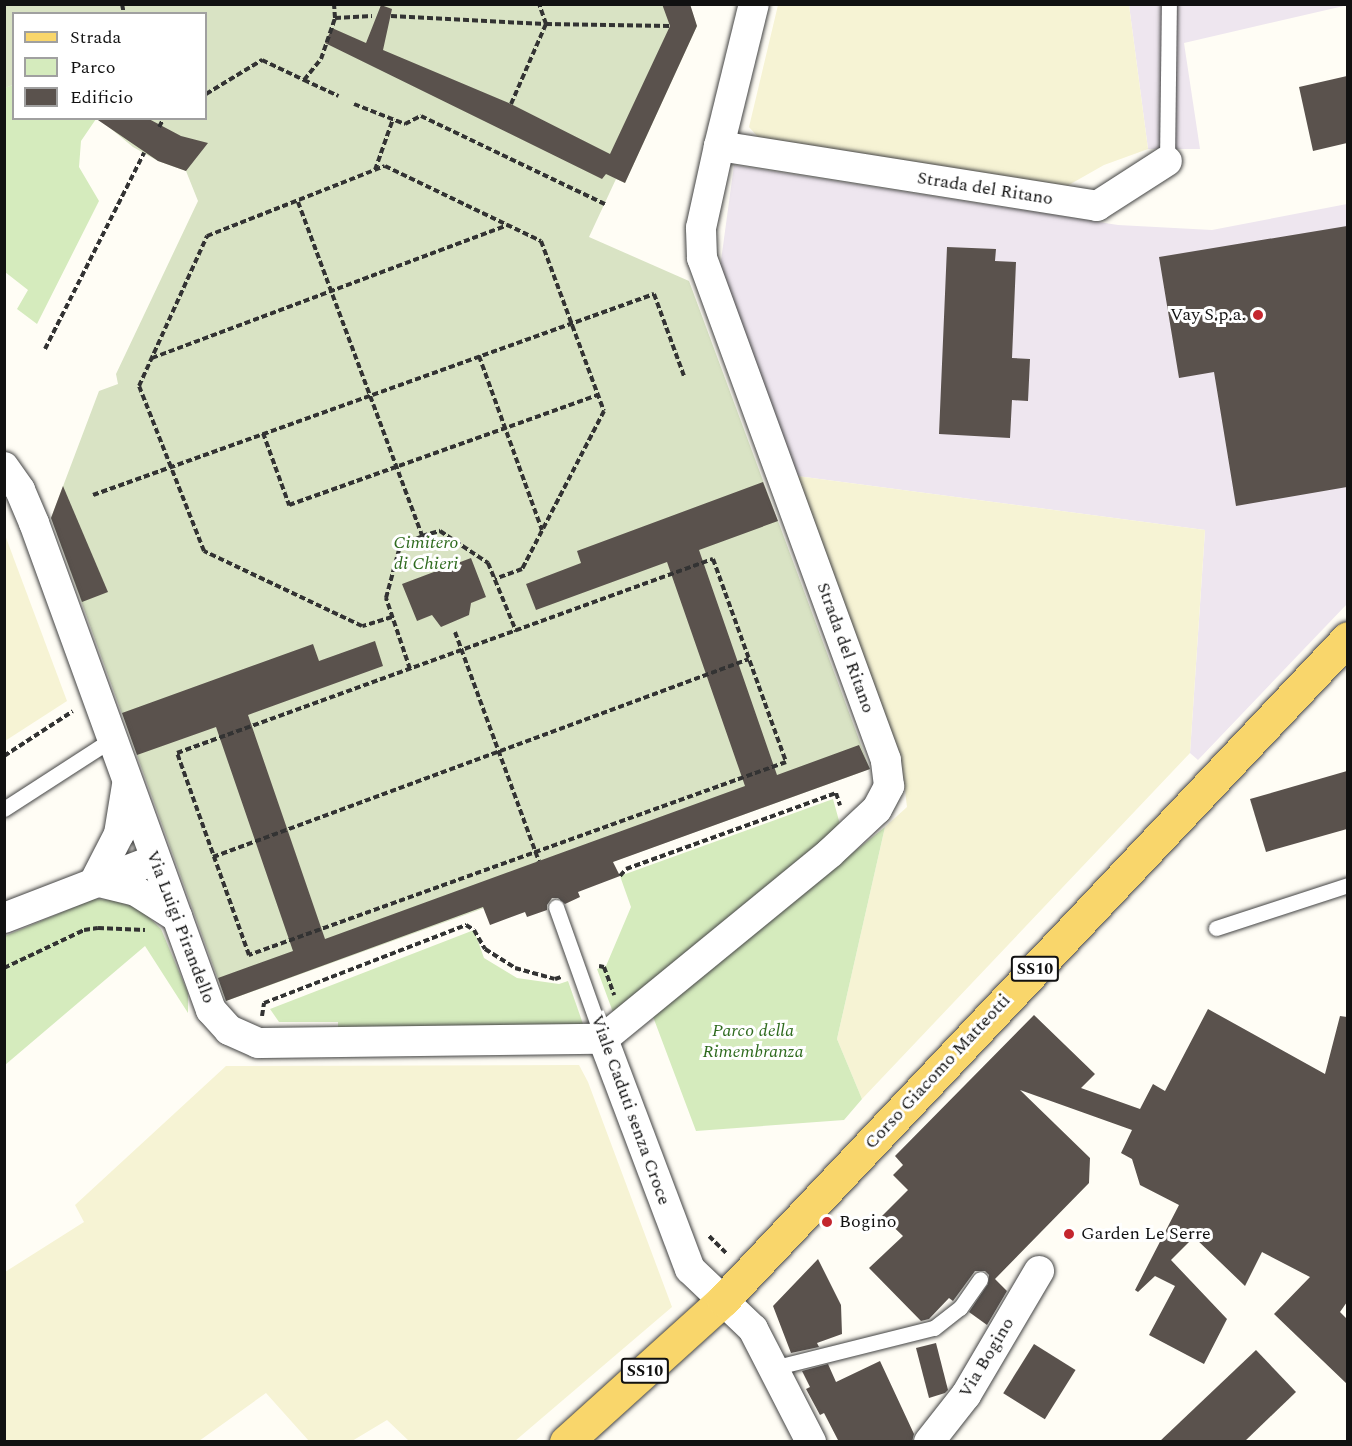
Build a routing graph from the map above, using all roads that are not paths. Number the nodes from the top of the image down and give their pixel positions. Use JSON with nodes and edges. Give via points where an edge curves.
{"nodes":[{"id":1,"x":754,"y":4,"type":"edge"},
{"id":2,"x":1169,"y":4,"type":"edge"},
{"id":3,"x":719,"y":146,"type":"junction"},
{"id":4,"x":1167,"y":161,"type":"joint"},
{"id":5,"x":4,"y":468,"type":"edge"},
{"id":6,"x":1347,"y":638,"type":"edge"},
{"id":7,"x":112,"y":739,"type":"junction"},
{"id":8,"x":128,"y":782,"type":"junction"},
{"id":9,"x":4,"y":808,"type":"edge"},
{"id":10,"x":154,"y":860,"type":"junction"},
{"id":11,"x":95,"y":881,"type":"junction"},
{"id":12,"x":1347,"y":885,"type":"edge"},
{"id":13,"x":556,"y":907,"type":"dead end"},
{"id":14,"x":177,"y":917,"type":"junction"},
{"id":15,"x":4,"y":918,"type":"edge"},
{"id":16,"x":1216,"y":928,"type":"dead end"},
{"id":17,"x":603,"y":1039,"type":"junction"},
{"id":18,"x":1039,"y":1271,"type":"dead end"},
{"id":19,"x":980,"y":1279,"type":"dead end"},
{"id":20,"x":723,"y":1300,"type":"junction"},
{"id":21,"x":773,"y":1368,"type":"junction"},
{"id":22,"x":566,"y":1442,"type":"edge"},
{"id":23,"x":811,"y":1442,"type":"edge"},
{"id":24,"x":929,"y":1442,"type":"edge"}],
"edges":[{"from":1,"to":3,"type":"street","name":"Strada del Ritano"},
{"from":2,"to":4,"type":"lane"},
{"from":3,"to":4,"type":"street","name":"Strada del Ritano","via":[[1097,206]]},
{"from":3,"to":17,"type":"street","name":"Strada del Ritano","via":[[702,228],[702,258],[886,760],[889,786],[877,808],[850,834]]},
{"from":5,"to":7,"type":"street","name":"Via Luigi Pirandello","via":[[20,490],[34,523]]},
{"from":6,"to":20,"type":"main road","name":"Corso Giacomo Matteotti","number":"SS10"},
{"from":7,"to":8,"type":"street","name":"Via Luigi Pirandello"},
{"from":7,"to":9,"type":"lane"},
{"from":8,"to":10,"type":"street","name":"Via Luigi Pirandello"},
{"from":8,"to":11,"type":"street","via":[[119,834]]},
{"from":10,"to":11,"type":"street"},
{"from":10,"to":14,"type":"street","name":"Via Luigi Pirandello"},
{"from":11,"to":14,"type":"street","via":[[136,891]]},
{"from":11,"to":15,"type":"street"},
{"from":12,"to":16,"type":"lane"},
{"from":13,"to":17,"type":"lane","name":"Viale Caduti senza Croce"},
{"from":14,"to":17,"type":"street","name":"Via Luigi Pirandello","via":[[211,1010],[229,1030],[258,1042]]},
{"from":17,"to":20,"type":"street","name":"Viale Caduti senza Croce","via":[[690,1269]]},
{"from":18,"to":24,"type":"street","name":"Via Bogino","via":[[966,1395]]},
{"from":19,"to":21,"type":"lane","via":[[960,1308],[934,1328]]},
{"from":20,"to":21,"type":"street","via":[[753,1329]]},
{"from":20,"to":22,"type":"main road","name":"Corso Giacomo Matteotti","number":"SS10"},
{"from":21,"to":23,"type":"street"}]}
